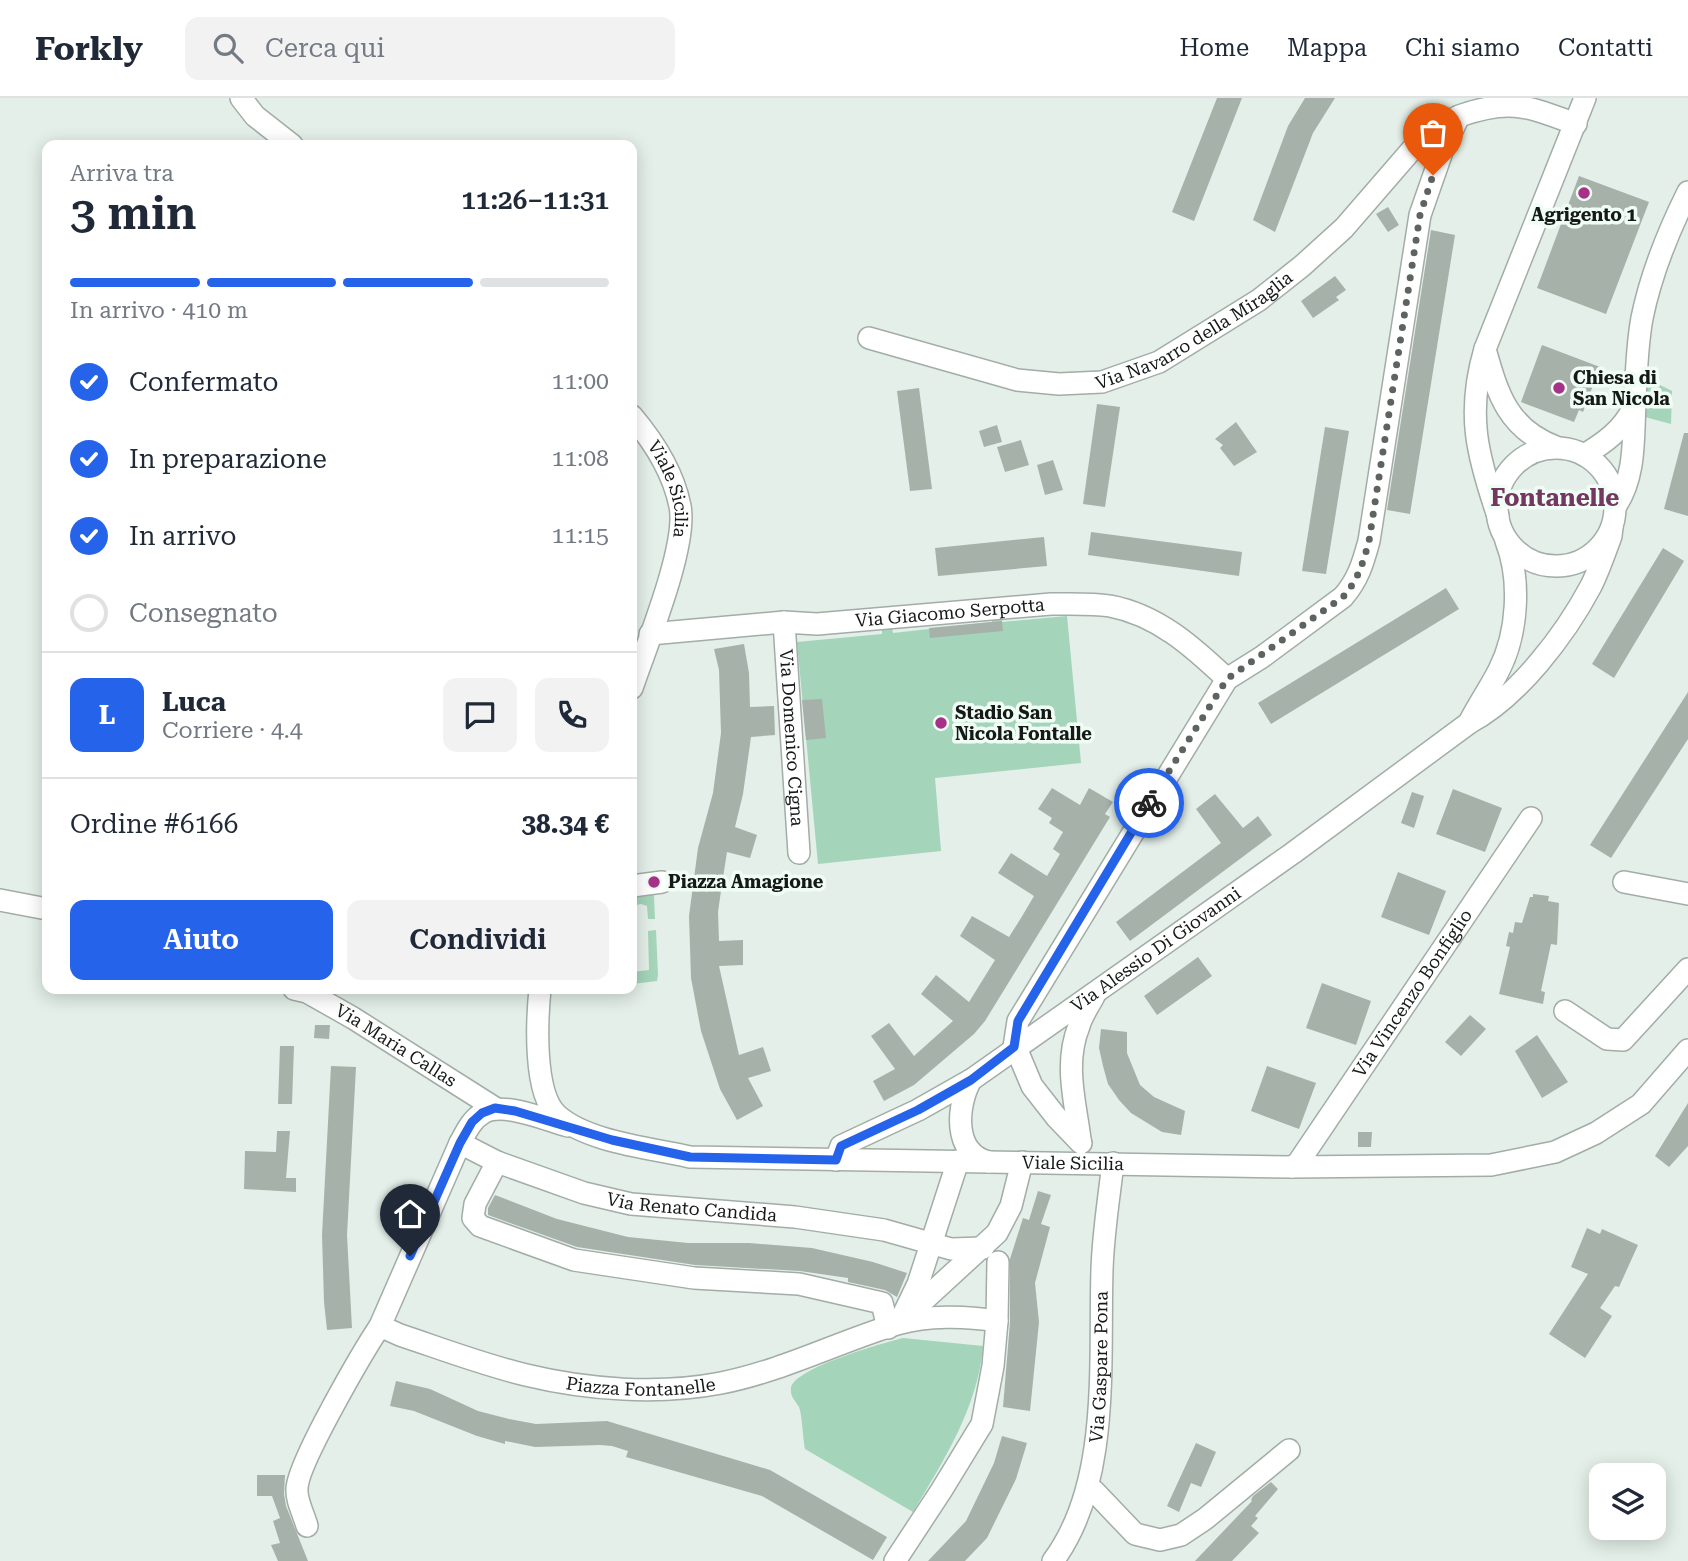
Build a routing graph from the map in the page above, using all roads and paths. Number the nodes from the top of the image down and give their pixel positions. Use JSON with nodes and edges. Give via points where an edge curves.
{"nodes":[{"id":1,"x":241,"y":98,"type":"edge"},
{"id":2,"x":1585,"y":98,"type":"edge"},
{"id":3,"x":1459,"y":116,"type":"junction"},
{"id":4,"x":1576,"y":124,"type":"junction"},
{"id":5,"x":286,"y":140,"type":"edge"},
{"id":6,"x":1688,"y":192,"type":"edge"},
{"id":7,"x":869,"y":338,"type":"dead end"},
{"id":8,"x":1485,"y":349,"type":"junction"},
{"id":9,"x":1634,"y":405,"type":"junction"},
{"id":10,"x":637,"y":422,"type":"edge"},
{"id":11,"x":1556,"y":447,"type":"junction"},
{"id":12,"x":1584,"y":454,"type":"junction"},
{"id":13,"x":1614,"y":517,"type":"junction"},
{"id":14,"x":1499,"y":523,"type":"junction"},
{"id":15,"x":784,"y":622,"type":"junction"},
{"id":16,"x":650,"y":635,"type":"junction"},
{"id":17,"x":637,"y":673,"type":"edge"},
{"id":18,"x":1227,"y":679,"type":"junction"},
{"id":19,"x":1469,"y":723,"type":"junction"},
{"id":20,"x":1531,"y":818,"type":"dead end"},
{"id":21,"x":799,"y":853,"type":"dead end"},
{"id":22,"x":1624,"y":882,"type":"dead end"},
{"id":23,"x":662,"y":883,"type":"dead end"},
{"id":24,"x":637,"y":886,"type":"edge"},
{"id":25,"x":1688,"y":894,"type":"edge"},
{"id":26,"x":0,"y":900,"type":"edge"},
{"id":27,"x":42,"y":908,"type":"edge"},
{"id":28,"x":1688,"y":970,"type":"edge"},
{"id":29,"x":1095,"y":993,"type":"junction"},
{"id":30,"x":311,"y":994,"type":"edge"},
{"id":31,"x":540,"y":994,"type":"edge"},
{"id":32,"x":1565,"y":1011,"type":"dead end"},
{"id":33,"x":1688,"y":1050,"type":"edge"},
{"id":34,"x":1016,"y":1051,"type":"junction"},
{"id":35,"x":971,"y":1080,"type":"junction"},
{"id":36,"x":495,"y":1108,"type":"junction"},
{"id":37,"x":574,"y":1127,"type":"junction"},
{"id":38,"x":1080,"y":1139,"type":"junction"},
{"id":39,"x":460,"y":1143,"type":"junction"},
{"id":40,"x":836,"y":1160,"type":"junction"},
{"id":41,"x":958,"y":1161,"type":"junction"},
{"id":42,"x":497,"y":1162,"type":"junction"},
{"id":43,"x":989,"y":1162,"type":"junction"},
{"id":44,"x":1022,"y":1162,"type":"junction"},
{"id":45,"x":1089,"y":1162,"type":"junction"},
{"id":46,"x":1113,"y":1163,"type":"junction"},
{"id":47,"x":1292,"y":1167,"type":"junction"},
{"id":48,"x":931,"y":1244,"type":"junction"},
{"id":49,"x":990,"y":1255,"type":"junction"},
{"id":50,"x":997,"y":1321,"type":"junction"},
{"id":51,"x":893,"y":1325,"type":"junction"},
{"id":52,"x":380,"y":1326,"type":"junction"},
{"id":53,"x":1289,"y":1450,"type":"dead end"},
{"id":54,"x":1088,"y":1489,"type":"junction"},
{"id":55,"x":307,"y":1526,"type":"dead end"},
{"id":56,"x":895,"y":1561,"type":"edge"},
{"id":57,"x":1053,"y":1561,"type":"edge"}],
"edges":[{"from":1,"to":5,"type":"street","via":[[255,116]]},
{"from":2,"to":4,"type":"street"},
{"from":3,"to":4,"type":"street","name":"Via Navarro della Miraglia","via":[[1507,103]]},
{"from":3,"to":7,"type":"street","name":"Via Navarro della Miraglia","via":[[1415,146],[1343,228],[1282,283],[1159,362],[1102,382],[1049,383],[1017,380]]},
{"from":3,"to":18,"type":"street","via":[[1441,152],[1420,215],[1362,566],[1343,597]]},
{"from":4,"to":8,"type":"street"},
{"from":6,"to":9,"type":"street","name":"Via Alessio Di Giovanni","via":[[1672,224],[1645,307]]},
{"from":8,"to":11,"type":"street","via":[[1505,408],[1521,426]]},
{"from":8,"to":14,"type":"street","via":[[1474,424]]},
{"from":9,"to":12,"type":"street","via":[[1613,435]]},
{"from":9,"to":13,"type":"street","name":"Via Alessio Di Giovanni","via":[[1632,456]]},
{"from":10,"to":16,"type":"street","name":"Viale Sicilia","via":[[671,474],[681,508],[677,551]]},
{"from":11,"to":12,"type":"street"},
{"from":11,"to":14,"type":"street","name":"Via Alessio Di Giovanni","via":[[1526,456],[1505,476],[1498,495]]},
{"from":12,"to":13,"type":"street","via":[[1609,480]]},
{"from":13,"to":14,"type":"street","name":"Via Alessio Di Giovanni","via":[[1604,541],[1590,555],[1559,566],[1525,557],[1512,546]]},
{"from":13,"to":19,"type":"street","name":"Via Alessio Di Giovanni","via":[[1591,586],[1555,644],[1489,712]]},
{"from":14,"to":19,"type":"street","name":"Via Alessio Di Giovanni","via":[[1510,552],[1514,611],[1500,669]]},
{"from":15,"to":16,"type":"street","name":"Via Giacomo Serpotta"},
{"from":15,"to":18,"type":"street","name":"Via Giacomo Serpotta","via":[[817,624],[1051,604],[1108,606],[1153,620],[1197,650]]},
{"from":15,"to":21,"type":"street","name":"Via Domenico Cigna"},
{"from":16,"to":17,"type":"street","name":"Viale Sicilia"},
{"from":18,"to":34,"type":"street","via":[[1018,1021]]},
{"from":19,"to":29,"type":"street","name":"Via Alessio Di Giovanni"},
{"from":20,"to":47,"type":"street","name":"Via Vincenzo Bonfiglio"},
{"from":22,"to":25,"type":"street"},
{"from":23,"to":24,"type":"street"},
{"from":26,"to":27,"type":"street"},
{"from":28,"to":32,"type":"street","via":[[1623,1040],[1607,1040]]},
{"from":29,"to":34,"type":"street","name":"Via Alessio Di Giovanni"},
{"from":29,"to":38,"type":"street","via":[[1071,1054]]},
{"from":30,"to":36,"type":"street","name":"Via Maria Callas"},
{"from":31,"to":37,"type":"street","name":"Viale Sicilia","via":[[544,1093],[555,1113]]},
{"from":33,"to":47,"type":"street","name":"Viale Sicilia","via":[[1641,1104],[1555,1152],[1491,1165]]},
{"from":34,"to":35,"type":"street","name":"Via Alessio Di Giovanni"},
{"from":34,"to":38,"type":"street","via":[[1032,1086]]},
{"from":35,"to":40,"type":"street","name":"Via Alessio Di Giovanni","via":[[841,1146]]},
{"from":35,"to":43,"type":"street","via":[[961,1101],[960,1125],[972,1153]]},
{"from":36,"to":37,"type":"street"},
{"from":36,"to":39,"type":"street","via":[[472,1122]]},
{"from":37,"to":40,"type":"street","name":"Viale Sicilia","via":[[690,1157]]},
{"from":38,"to":45,"type":"street"},
{"from":39,"to":42,"type":"street","name":"Via Renato Candida"},
{"from":39,"to":52,"type":"street"},
{"from":40,"to":41,"type":"street","name":"Viale Sicilia"},
{"from":41,"to":43,"type":"street","name":"Viale Sicilia"},
{"from":41,"to":48,"type":"street"},
{"from":42,"to":48,"type":"street","name":"Via Renato Candida","via":[[584,1193],[631,1204],[837,1222]]},
{"from":42,"to":51,"type":"street","via":[[475,1204],[473,1218],[480,1226],[574,1259],[694,1278],[799,1284],[866,1298],[882,1303]]},
{"from":43,"to":44,"type":"street","name":"Viale Sicilia"},
{"from":44,"to":45,"type":"street","name":"Viale Sicilia"},
{"from":44,"to":49,"type":"street","via":[[1011,1206]]},
{"from":45,"to":46,"type":"street","name":"Viale Sicilia"},
{"from":46,"to":47,"type":"street","name":"Viale Sicilia"},
{"from":46,"to":54,"type":"street","name":"Via Gaspare Pona","via":[[1102,1265],[1098,1419]]},
{"from":48,"to":49,"type":"street","name":"Via Renato Candida"},
{"from":48,"to":51,"type":"street","via":[[918,1284]]},
{"from":49,"to":50,"type":"street"},
{"from":49,"to":51,"type":"street"},
{"from":50,"to":51,"type":"street","via":[[973,1317]]},
{"from":50,"to":56,"type":"street","via":[[982,1424]]},
{"from":51,"to":52,"type":"street","name":"Piazza Fontanelle","via":[[723,1383],[685,1388],[575,1384],[526,1375]]},
{"from":52,"to":55,"type":"street","via":[[304,1467],[297,1489]]},
{"from":53,"to":54,"type":"street","via":[[1205,1519],[1181,1535],[1160,1540],[1135,1534]]},
{"from":54,"to":57,"type":"street","name":"Via Gaspare Pona","via":[[1067,1542]]}]}
